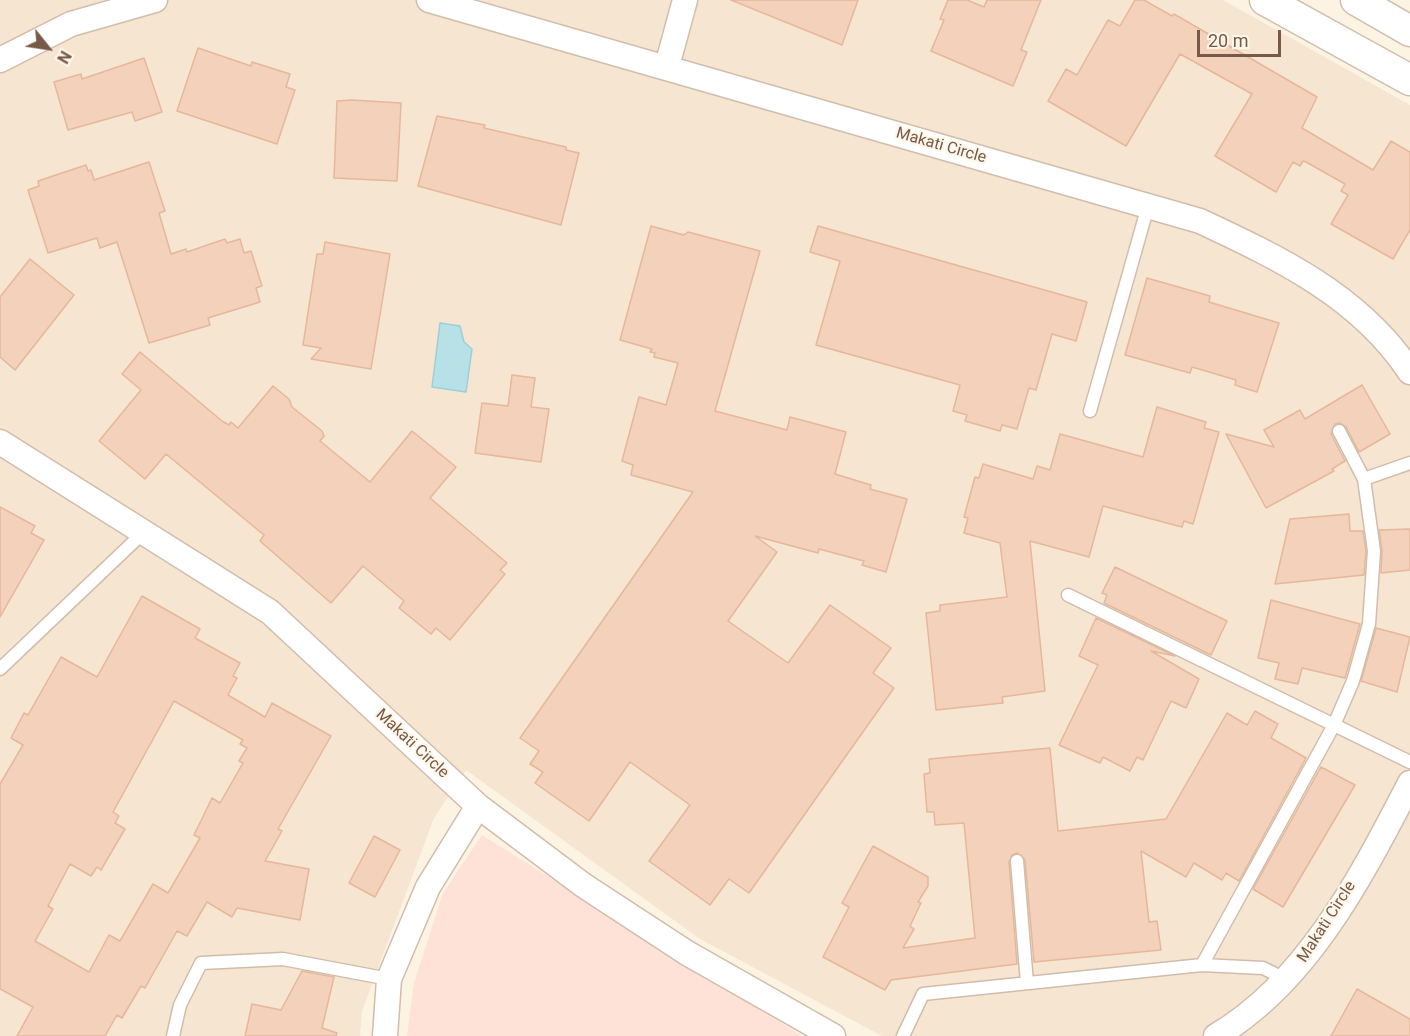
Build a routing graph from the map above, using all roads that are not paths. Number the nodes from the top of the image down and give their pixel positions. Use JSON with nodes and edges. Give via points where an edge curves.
{"nodes":[{"id":1,"x":155,"y":0,"type":"edge"},
{"id":2,"x":429,"y":0,"type":"edge"},
{"id":3,"x":685,"y":0,"type":"edge"},
{"id":4,"x":1265,"y":0,"type":"edge"},
{"id":5,"x":1356,"y":0,"type":"edge"},
{"id":6,"x":1410,"y":31,"type":"edge"},
{"id":7,"x":0,"y":60,"type":"edge"},
{"id":8,"x":667,"y":66,"type":"junction"},
{"id":9,"x":1410,"y":80,"type":"edge"},
{"id":10,"x":1148,"y":206,"type":"junction"},
{"id":11,"x":1410,"y":372,"type":"edge"},
{"id":12,"x":1090,"y":411,"type":"dead end"},
{"id":13,"x":1339,"y":431,"type":"dead end"},
{"id":14,"x":0,"y":442,"type":"edge"},
{"id":15,"x":1410,"y":463,"type":"edge"},
{"id":16,"x":1364,"y":479,"type":"junction"},
{"id":17,"x":145,"y":531,"type":"junction"},
{"id":18,"x":1068,"y":595,"type":"dead end"},
{"id":19,"x":0,"y":669,"type":"edge"},
{"id":20,"x":1334,"y":724,"type":"junction"},
{"id":21,"x":1410,"y":762,"type":"edge"},
{"id":22,"x":1410,"y":783,"type":"edge"},
{"id":23,"x":478,"y":806,"type":"junction"},
{"id":24,"x":1017,"y":861,"type":"dead end"},
{"id":25,"x":1202,"y":965,"type":"junction"},
{"id":26,"x":389,"y":979,"type":"junction"},
{"id":27,"x":1287,"y":980,"type":"junction"},
{"id":28,"x":1027,"y":983,"type":"junction"},
{"id":29,"x":173,"y":1036,"type":"edge"},
{"id":30,"x":385,"y":1036,"type":"edge"},
{"id":31,"x":832,"y":1036,"type":"edge"},
{"id":32,"x":903,"y":1036,"type":"edge"},
{"id":33,"x":1216,"y":1036,"type":"edge"}],
"edges":[{"from":1,"to":7,"type":"street","via":[[71,24]]},
{"from":2,"to":8,"type":"street","name":"Makati Circle"},
{"from":3,"to":8,"type":"street"},
{"from":4,"to":9,"type":"street"},
{"from":5,"to":6,"type":"street"},
{"from":8,"to":10,"type":"street","name":"Makati Circle"},
{"from":10,"to":11,"type":"street","name":"Makati Circle","via":[[1200,221],[1264,251],[1330,289],[1392,344]]},
{"from":10,"to":12,"type":"lane"},
{"from":13,"to":16,"type":"lane"},
{"from":14,"to":17,"type":"street","name":"Makati Circle"},
{"from":15,"to":16,"type":"lane"},
{"from":16,"to":20,"type":"lane","via":[[1374,551],[1369,624],[1353,681]]},
{"from":17,"to":19,"type":"lane"},
{"from":17,"to":23,"type":"street","name":"Makati Circle","via":[[270,612]]},
{"from":18,"to":20,"type":"lane"},
{"from":20,"to":21,"type":"lane"},
{"from":20,"to":25,"type":"lane"},
{"from":22,"to":27,"type":"street","name":"Makati Circle","via":[[1340,906]]},
{"from":23,"to":26,"type":"street","via":[[428,887]]},
{"from":23,"to":31,"type":"street","name":"Makati Circle","via":[[583,885],[687,953]]},
{"from":24,"to":28,"type":"lane"},
{"from":25,"to":27,"type":"lane","via":[[1263,968]]},
{"from":25,"to":28,"type":"lane"},
{"from":26,"to":29,"type":"lane","via":[[283,959],[201,963],[180,1005]]},
{"from":26,"to":30,"type":"street"},
{"from":27,"to":33,"type":"street","name":"Makati Circle","via":[[1239,1023]]},
{"from":28,"to":32,"type":"lane","via":[[923,994]]}]}
